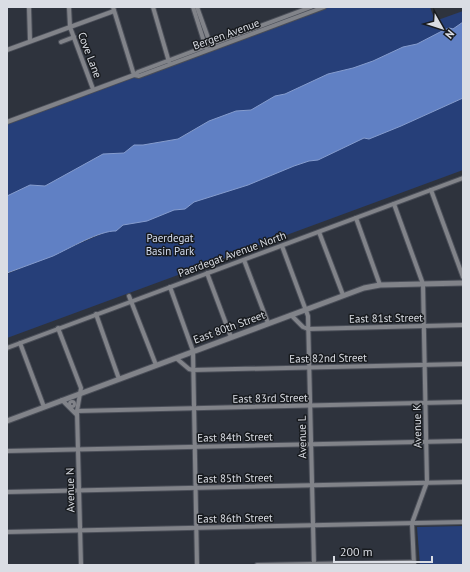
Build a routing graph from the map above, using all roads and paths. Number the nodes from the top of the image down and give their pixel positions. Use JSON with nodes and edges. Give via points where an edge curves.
{"nodes":[{"id":1,"x":29,"y":7,"type":"edge"},
{"id":2,"x":69,"y":7,"type":"edge"},
{"id":3,"x":153,"y":7,"type":"edge"},
{"id":4,"x":312,"y":7,"type":"edge"},
{"id":5,"x":324,"y":7,"type":"edge"},
{"id":6,"x":196,"y":8,"type":"edge"},
{"id":7,"x":114,"y":9,"type":"edge"},
{"id":8,"x":70,"y":27,"type":"junction"},
{"id":9,"x":74,"y":38,"type":"junction"},
{"id":10,"x":30,"y":41,"type":"junction"},
{"id":11,"x":61,"y":42,"type":"dead end"},
{"id":12,"x":209,"y":48,"type":"junction"},
{"id":13,"x":7,"y":50,"type":"edge"},
{"id":14,"x":170,"y":62,"type":"junction"},
{"id":15,"x":134,"y":75,"type":"junction"},
{"id":16,"x":93,"y":89,"type":"junction"},
{"id":17,"x":7,"y":122,"type":"edge"},
{"id":18,"x":463,"y":178,"type":"edge"},
{"id":19,"x":431,"y":190,"type":"junction"},
{"id":20,"x":394,"y":204,"type":"junction"},
{"id":21,"x":356,"y":218,"type":"junction"},
{"id":22,"x":319,"y":232,"type":"junction"},
{"id":23,"x":282,"y":246,"type":"junction"},
{"id":24,"x":244,"y":260,"type":"junction"},
{"id":25,"x":207,"y":273,"type":"junction"},
{"id":26,"x":463,"y":277,"type":"edge"},
{"id":27,"x":463,"y":283,"type":"edge"},
{"id":28,"x":423,"y":284,"type":"junction"},
{"id":29,"x":380,"y":285,"type":"junction"},
{"id":30,"x":170,"y":287,"type":"junction"},
{"id":31,"x":343,"y":295,"type":"junction"},
{"id":32,"x":129,"y":296,"type":"dead end"},
{"id":33,"x":131,"y":301,"type":"junction"},
{"id":34,"x":306,"y":309,"type":"junction"},
{"id":35,"x":96,"y":314,"type":"junction"},
{"id":36,"x":291,"y":315,"type":"junction"},
{"id":37,"x":268,"y":323,"type":"junction"},
{"id":38,"x":463,"y":325,"type":"edge"},
{"id":39,"x":424,"y":326,"type":"junction"},
{"id":40,"x":58,"y":328,"type":"junction"},
{"id":41,"x":308,"y":329,"type":"junction"},
{"id":42,"x":231,"y":337,"type":"junction"},
{"id":43,"x":20,"y":343,"type":"junction"},
{"id":44,"x":7,"y":348,"type":"edge"},
{"id":45,"x":193,"y":351,"type":"junction"},
{"id":46,"x":176,"y":358,"type":"junction"},
{"id":47,"x":463,"y":364,"type":"edge"},
{"id":48,"x":156,"y":365,"type":"junction"},
{"id":49,"x":425,"y":365,"type":"junction"},
{"id":50,"x":309,"y":367,"type":"junction"},
{"id":51,"x":193,"y":370,"type":"junction"},
{"id":52,"x":119,"y":379,"type":"junction"},
{"id":53,"x":80,"y":394,"type":"junction"},
{"id":54,"x":62,"y":400,"type":"junction"},
{"id":55,"x":463,"y":402,"type":"edge"},
{"id":56,"x":426,"y":403,"type":"junction"},
{"id":57,"x":310,"y":406,"type":"junction"},
{"id":58,"x":44,"y":407,"type":"junction"},
{"id":59,"x":194,"y":408,"type":"junction"},
{"id":60,"x":77,"y":413,"type":"junction"},
{"id":61,"x":7,"y":420,"type":"edge"},
{"id":62,"x":463,"y":441,"type":"edge"},
{"id":63,"x":427,"y":442,"type":"junction"},
{"id":64,"x":311,"y":445,"type":"junction"},
{"id":65,"x":194,"y":447,"type":"junction"},
{"id":66,"x":78,"y":450,"type":"junction"},
{"id":67,"x":7,"y":451,"type":"edge"},
{"id":68,"x":427,"y":482,"type":"junction"},
{"id":69,"x":463,"y":482,"type":"edge"},
{"id":70,"x":312,"y":485,"type":"junction"},
{"id":71,"x":195,"y":488,"type":"junction"},
{"id":72,"x":79,"y":490,"type":"junction"},
{"id":73,"x":7,"y":492,"type":"edge"},
{"id":74,"x":463,"y":522,"type":"edge"},
{"id":75,"x":412,"y":523,"type":"junction"},
{"id":76,"x":313,"y":525,"type":"junction"},
{"id":77,"x":196,"y":528,"type":"junction"},
{"id":78,"x":80,"y":530,"type":"junction"},
{"id":79,"x":7,"y":532,"type":"edge"},
{"id":80,"x":414,"y":563,"type":"edge"},
{"id":81,"x":314,"y":564,"type":"edge"},
{"id":82,"x":333,"y":564,"type":"edge"},
{"id":83,"x":364,"y":564,"type":"edge"},
{"id":84,"x":81,"y":565,"type":"edge"},
{"id":85,"x":197,"y":565,"type":"edge"},
{"id":86,"x":257,"y":565,"type":"edge"}],
"edges":[{"from":1,"to":10,"type":"street"},
{"from":2,"to":8,"type":"street"},
{"from":3,"to":14,"type":"street"},
{"from":4,"to":12,"type":"street","name":"Bergen Avenue"},
{"from":5,"to":12,"type":"street","name":"Bergen Avenue"},
{"from":6,"to":12,"type":"street"},
{"from":7,"to":8,"type":"street"},
{"from":7,"to":15,"type":"street"},
{"from":8,"to":9,"type":"street","name":"Cove Lane"},
{"from":8,"to":10,"type":"street"},
{"from":9,"to":11,"type":"street"},
{"from":9,"to":16,"type":"street","name":"Cove Lane"},
{"from":10,"to":13,"type":"street"},
{"from":12,"to":14,"type":"street","name":"Bergen Avenue"},
{"from":14,"to":15,"type":"street","name":"Bergen Avenue"},
{"from":15,"to":16,"type":"street","name":"Bergen Avenue"},
{"from":16,"to":17,"type":"street","name":"Bergen Avenue"},
{"from":18,"to":19,"type":"street","name":"Paerdegat Avenue North"},
{"from":19,"to":20,"type":"street","name":"Paerdegat Avenue North"},
{"from":19,"to":26,"type":"street"},
{"from":20,"to":21,"type":"street","name":"Paerdegat Avenue North"},
{"from":20,"to":28,"type":"street","name":"Avenue K"},
{"from":21,"to":22,"type":"street","name":"Paerdegat Avenue North"},
{"from":21,"to":29,"type":"street"},
{"from":22,"to":23,"type":"street","name":"Paerdegat Avenue North"},
{"from":22,"to":31,"type":"street"},
{"from":23,"to":24,"type":"street","name":"Paerdegat Avenue North"},
{"from":23,"to":34,"type":"street","name":"Avenue L"},
{"from":24,"to":25,"type":"street","name":"Paerdegat Avenue North"},
{"from":24,"to":37,"type":"street"},
{"from":25,"to":30,"type":"street","name":"Paerdegat Avenue North"},
{"from":25,"to":42,"type":"street"},
{"from":27,"to":28,"type":"street","name":"East 80th Street"},
{"from":28,"to":29,"type":"street","name":"East 80th Street"},
{"from":28,"to":39,"type":"street","name":"Avenue K"},
{"from":29,"to":31,"type":"street","name":"East 80th Street"},
{"from":30,"to":33,"type":"street","name":"Paerdegat Avenue North"},
{"from":30,"to":45,"type":"street"},
{"from":31,"to":34,"type":"street","name":"East 80th Street"},
{"from":32,"to":33,"type":"street"},
{"from":33,"to":35,"type":"street","name":"Paerdegat Avenue North"},
{"from":33,"to":48,"type":"street"},
{"from":34,"to":36,"type":"street","name":"East 80th Street"},
{"from":34,"to":41,"type":"street","name":"Avenue L"},
{"from":35,"to":40,"type":"street","name":"Paerdegat Avenue North"},
{"from":35,"to":52,"type":"street"},
{"from":36,"to":37,"type":"street","name":"East 80th Street"},
{"from":36,"to":41,"type":"street"},
{"from":37,"to":42,"type":"street","name":"East 80th Street"},
{"from":38,"to":39,"type":"street","name":"East 81st Street"},
{"from":39,"to":41,"type":"street","name":"East 81st Street"},
{"from":39,"to":49,"type":"street","name":"Avenue K"},
{"from":40,"to":43,"type":"street","name":"Paerdegat Avenue North"},
{"from":40,"to":53,"type":"street","via":[[81,388]]},
{"from":41,"to":50,"type":"street","name":"Avenue L"},
{"from":42,"to":45,"type":"street","name":"East 80th Street"},
{"from":43,"to":44,"type":"street","name":"Paerdegat Avenue North"},
{"from":43,"to":58,"type":"street"},
{"from":45,"to":46,"type":"street","name":"East 80th Street"},
{"from":45,"to":51,"type":"street"},
{"from":46,"to":48,"type":"street","name":"East 80th Street"},
{"from":46,"to":51,"type":"street"},
{"from":47,"to":49,"type":"street","name":"East 82nd Street"},
{"from":48,"to":52,"type":"street","name":"East 80th Street"},
{"from":49,"to":50,"type":"street","name":"East 82nd Street"},
{"from":49,"to":56,"type":"street","name":"Avenue K"},
{"from":50,"to":51,"type":"street","name":"East 82nd Street"},
{"from":50,"to":57,"type":"street","name":"Avenue L"},
{"from":51,"to":59,"type":"street"},
{"from":52,"to":53,"type":"street","name":"East 80th Street"},
{"from":53,"to":54,"type":"street","name":"East 80th Street"},
{"from":53,"to":60,"type":"street","name":"Avenue N"},
{"from":54,"to":58,"type":"street","name":"East 80th Street"},
{"from":54,"to":60,"type":"street"},
{"from":55,"to":56,"type":"street","name":"East 83rd Street"},
{"from":56,"to":57,"type":"street","name":"East 83rd Street"},
{"from":56,"to":63,"type":"street","name":"Avenue K"},
{"from":57,"to":59,"type":"street","name":"East 83rd Street"},
{"from":57,"to":64,"type":"street","name":"Avenue L"},
{"from":58,"to":61,"type":"street","name":"East 80th Street"},
{"from":59,"to":60,"type":"street","name":"East 83rd Street"},
{"from":59,"to":65,"type":"street"},
{"from":60,"to":66,"type":"street","name":"Avenue N"},
{"from":62,"to":63,"type":"street","name":"East 84th Street"},
{"from":63,"to":64,"type":"street","name":"East 84th Street"},
{"from":63,"to":68,"type":"street","name":"Avenue K"},
{"from":64,"to":65,"type":"street","name":"East 84th Street"},
{"from":64,"to":70,"type":"street","name":"Avenue L"},
{"from":65,"to":66,"type":"street","name":"East 84th Street"},
{"from":65,"to":71,"type":"street"},
{"from":66,"to":67,"type":"street","name":"East 84th Street"},
{"from":66,"to":72,"type":"street","name":"Avenue N"},
{"from":68,"to":69,"type":"street","name":"East 85th Street"},
{"from":68,"to":70,"type":"street","name":"East 85th Street"},
{"from":68,"to":75,"type":"street","name":"Avenue K"},
{"from":70,"to":71,"type":"street","name":"East 85th Street"},
{"from":70,"to":76,"type":"street","name":"Avenue L"},
{"from":71,"to":72,"type":"street","name":"East 85th Street"},
{"from":71,"to":77,"type":"street"},
{"from":72,"to":73,"type":"street","name":"East 85th Street"},
{"from":72,"to":78,"type":"street","name":"Avenue N"},
{"from":74,"to":75,"type":"street","name":"East 86th Street"},
{"from":75,"to":76,"type":"street","name":"East 86th Street"},
{"from":75,"to":80,"type":"street","name":"Avenue K"},
{"from":76,"to":77,"type":"street","name":"East 86th Street"},
{"from":76,"to":81,"type":"street","name":"Avenue L"},
{"from":77,"to":78,"type":"street","name":"East 86th Street"},
{"from":77,"to":85,"type":"street"},
{"from":78,"to":79,"type":"street","name":"East 86th Street"},
{"from":78,"to":84,"type":"street","name":"Avenue N"},
{"from":80,"to":83,"type":"street"},
{"from":81,"to":82,"type":"street"},
{"from":81,"to":86,"type":"street"},
{"from":82,"to":83,"type":"street"}]}
